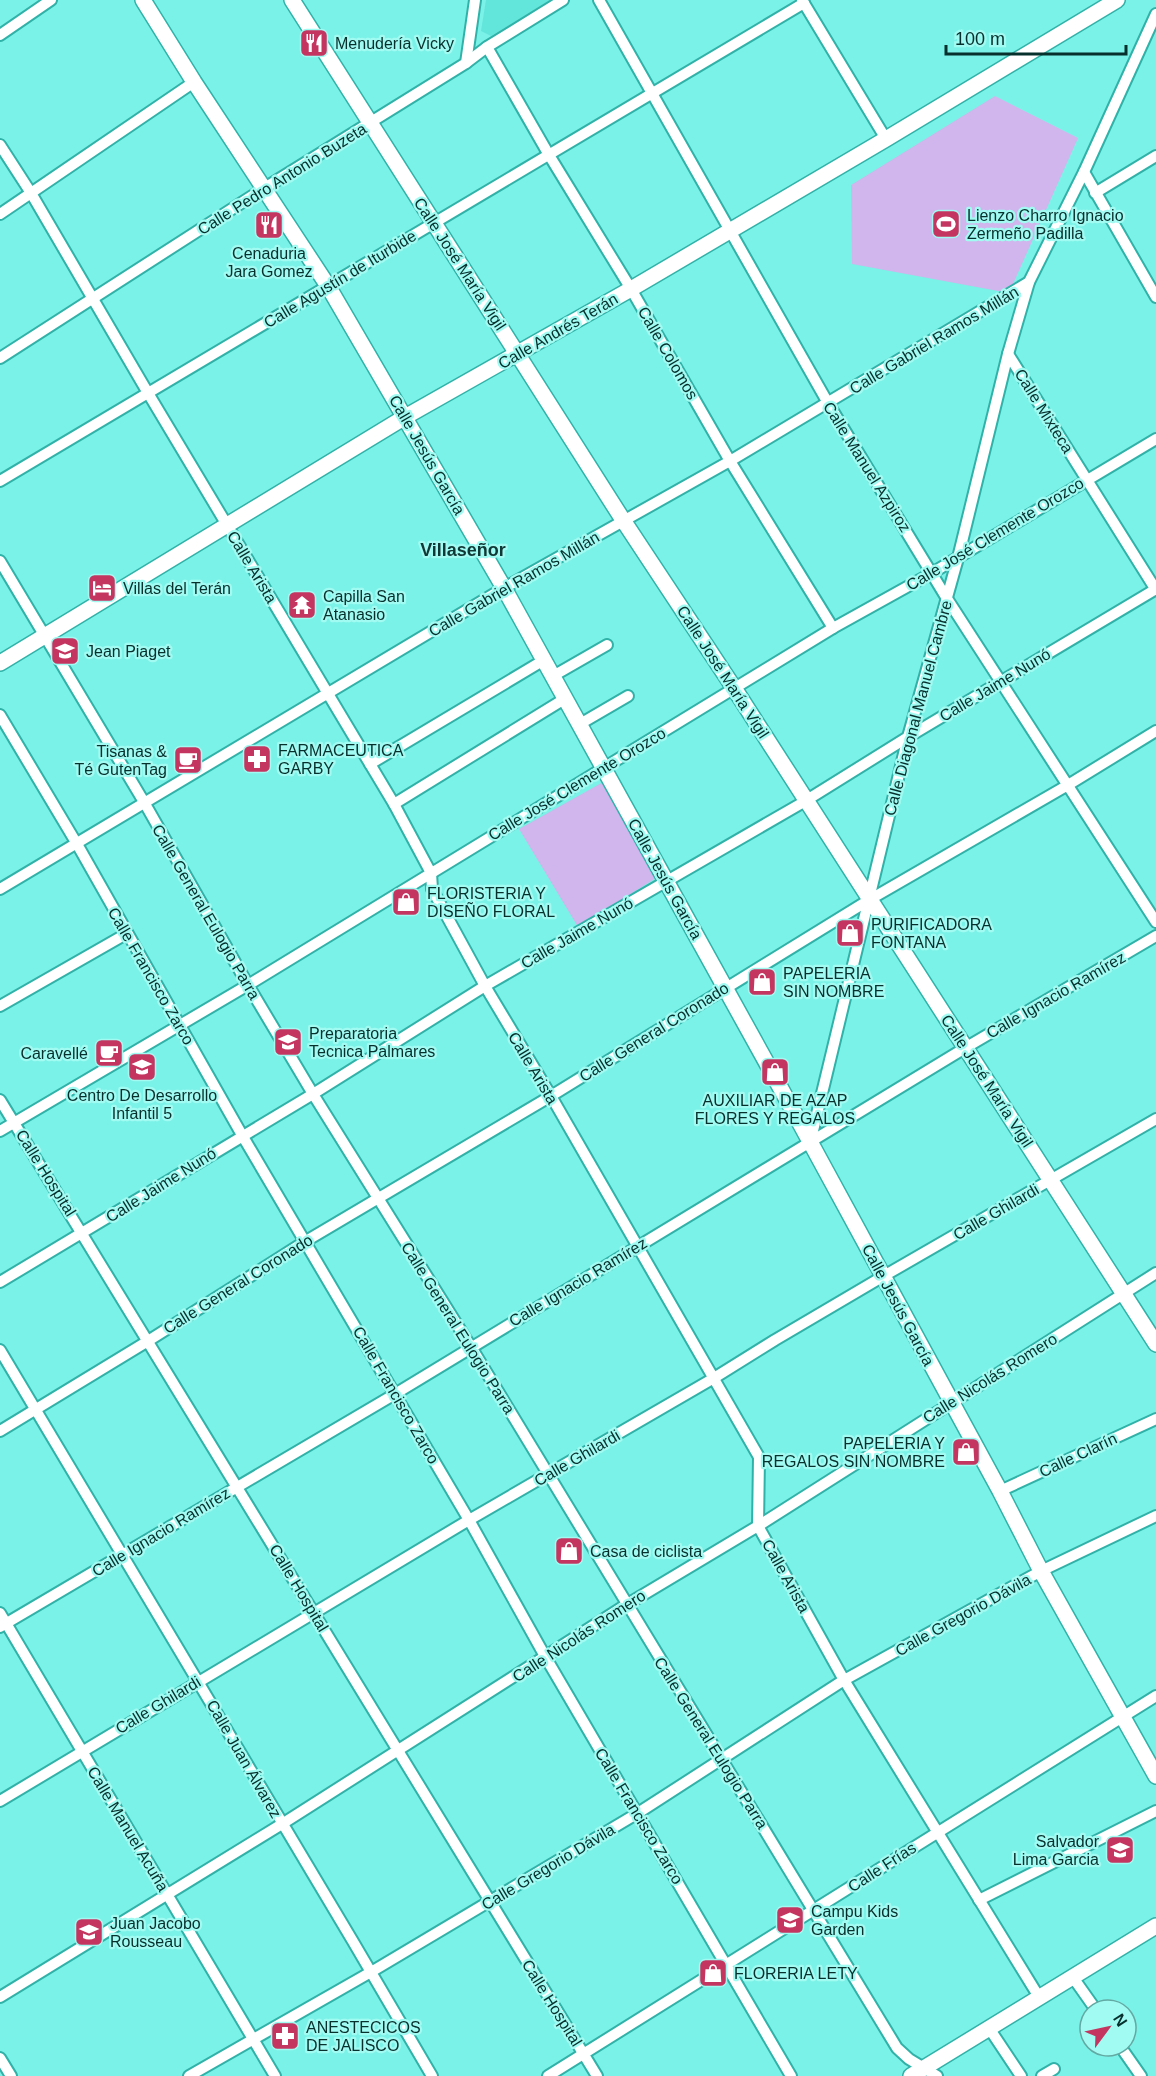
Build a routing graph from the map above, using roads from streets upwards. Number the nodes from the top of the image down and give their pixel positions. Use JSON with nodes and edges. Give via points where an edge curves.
{"nodes":[{"id":1,"x":51,"y":0,"type":"edge"},
{"id":2,"x":143,"y":0,"type":"edge"},
{"id":3,"x":292,"y":0,"type":"edge"},
{"id":4,"x":475,"y":0,"type":"edge"},
{"id":5,"x":563,"y":0,"type":"edge"},
{"id":6,"x":599,"y":0,"type":"edge"},
{"id":7,"x":1117,"y":0,"type":"edge"},
{"id":8,"x":803,"y":1,"type":"edge"},
{"id":9,"x":1156,"y":14,"type":"edge"},
{"id":10,"x":0,"y":35,"type":"edge"},
{"id":11,"x":487,"y":47,"type":"junction"},
{"id":12,"x":465,"y":63,"type":"junction"},
{"id":13,"x":194,"y":82,"type":"junction"},
{"id":14,"x":651,"y":94,"type":"junction"},
{"id":15,"x":370,"y":123,"type":"junction"},
{"id":16,"x":886,"y":139,"type":"junction"},
{"id":17,"x":1,"y":147,"type":"edge"},
{"id":18,"x":549,"y":154,"type":"junction"},
{"id":19,"x":1156,"y":156,"type":"edge"},
{"id":20,"x":1084,"y":172,"type":"junction"},
{"id":21,"x":263,"y":189,"type":"junction"},
{"id":22,"x":1095,"y":193,"type":"junction"},
{"id":23,"x":31,"y":194,"type":"junction"},
{"id":24,"x":0,"y":214,"type":"edge"},
{"id":25,"x":434,"y":223,"type":"junction"},
{"id":26,"x":729,"y":231,"type":"junction"},
{"id":27,"x":1029,"y":282,"type":"junction"},
{"id":28,"x":328,"y":286,"type":"junction"},
{"id":29,"x":631,"y":289,"type":"junction"},
{"id":30,"x":1156,"y":297,"type":"edge"},
{"id":31,"x":93,"y":299,"type":"junction"},
{"id":32,"x":517,"y":354,"type":"junction"},
{"id":33,"x":1008,"y":354,"type":"junction"},
{"id":34,"x":0,"y":358,"type":"edge"},
{"id":35,"x":148,"y":393,"type":"junction"},
{"id":36,"x":828,"y":403,"type":"junction"},
{"id":37,"x":405,"y":417,"type":"junction"},
{"id":38,"x":1156,"y":439,"type":"edge"},
{"id":39,"x":730,"y":461,"type":"junction"},
{"id":40,"x":1087,"y":479,"type":"junction"},
{"id":41,"x":0,"y":481,"type":"edge"},
{"id":42,"x":623,"y":520,"type":"junction"},
{"id":43,"x":226,"y":524,"type":"junction"},
{"id":44,"x":958,"y":558,"type":"junction"},
{"id":45,"x":0,"y":561,"type":"edge"},
{"id":46,"x":932,"y":573,"type":"junction"},
{"id":47,"x":504,"y":588,"type":"junction"},
{"id":48,"x":1156,"y":589,"type":"edge"},
{"id":49,"x":946,"y":597,"type":"junction"},
{"id":50,"x":833,"y":628,"type":"junction"},
{"id":51,"x":43,"y":636,"type":"junction"},
{"id":52,"x":607,"y":645,"type":"dead end"},
{"id":53,"x":544,"y":660,"type":"junction"},
{"id":54,"x":0,"y":663,"type":"edge"},
{"id":55,"x":553,"y":676,"type":"junction"},
{"id":56,"x":1001,"y":681,"type":"junction"},
{"id":57,"x":734,"y":688,"type":"junction"},
{"id":58,"x":328,"y":693,"type":"junction"},
{"id":59,"x":628,"y":696,"type":"dead end"},
{"id":60,"x":566,"y":698,"type":"junction"},
{"id":61,"x":0,"y":715,"type":"edge"},
{"id":62,"x":580,"y":724,"type":"junction"},
{"id":63,"x":1156,"y":731,"type":"edge"},
{"id":64,"x":908,"y":737,"type":"junction"},
{"id":65,"x":370,"y":764,"type":"junction"},
{"id":66,"x":604,"y":767,"type":"junction"},
{"id":67,"x":1068,"y":785,"type":"junction"},
{"id":68,"x":806,"y":801,"type":"junction"},
{"id":69,"x":144,"y":802,"type":"junction"},
{"id":70,"x":394,"y":804,"type":"junction"},
{"id":71,"x":77,"y":844,"type":"junction"},
{"id":72,"x":431,"y":873,"type":"junction"},
{"id":73,"x":666,"y":881,"type":"junction"},
{"id":74,"x":0,"y":889,"type":"edge"},
{"id":75,"x":869,"y":900,"type":"junction"},
{"id":76,"x":1156,"y":922,"type":"edge"},
{"id":77,"x":126,"y":933,"type":"junction"},
{"id":78,"x":1156,"y":936,"type":"edge"},
{"id":79,"x":248,"y":985,"type":"junction"},
{"id":80,"x":485,"y":987,"type":"junction"},
{"id":81,"x":726,"y":987,"type":"junction"},
{"id":82,"x":0,"y":1006,"type":"edge"},
{"id":83,"x":180,"y":1025,"type":"junction"},
{"id":84,"x":965,"y":1048,"type":"junction"},
{"id":85,"x":313,"y":1094,"type":"junction"},
{"id":86,"x":551,"y":1096,"type":"junction"},
{"id":87,"x":0,"y":1100,"type":"edge"},
{"id":88,"x":1156,"y":1119,"type":"edge"},
{"id":89,"x":14,"y":1122,"type":"junction"},
{"id":90,"x":0,"y":1131,"type":"edge"},
{"id":91,"x":242,"y":1135,"type":"junction"},
{"id":92,"x":810,"y":1143,"type":"junction"},
{"id":93,"x":1051,"y":1181,"type":"junction"},
{"id":94,"x":378,"y":1200,"type":"junction"},
{"id":95,"x":83,"y":1233,"type":"junction"},
{"id":96,"x":306,"y":1241,"type":"junction"},
{"id":97,"x":637,"y":1246,"type":"junction"},
{"id":98,"x":1156,"y":1273,"type":"edge"},
{"id":99,"x":882,"y":1276,"type":"junction"},
{"id":100,"x":0,"y":1282,"type":"edge"},
{"id":101,"x":1124,"y":1294,"type":"junction"},
{"id":102,"x":148,"y":1341,"type":"junction"},
{"id":103,"x":1156,"y":1344,"type":"edge"},
{"id":104,"x":471,"y":1347,"type":"junction"},
{"id":105,"x":0,"y":1350,"type":"edge"},
{"id":106,"x":714,"y":1378,"type":"junction"},
{"id":107,"x":395,"y":1394,"type":"junction"},
{"id":108,"x":951,"y":1403,"type":"junction"},
{"id":109,"x":36,"y":1409,"type":"junction"},
{"id":110,"x":1156,"y":1419,"type":"edge"},
{"id":111,"x":0,"y":1431,"type":"edge"},
{"id":112,"x":548,"y":1474,"type":"junction"},
{"id":113,"x":237,"y":1487,"type":"junction"},
{"id":114,"x":1000,"y":1491,"type":"junction"},
{"id":115,"x":1156,"y":1516,"type":"edge"},
{"id":116,"x":469,"y":1520,"type":"junction"},
{"id":117,"x":758,"y":1526,"type":"junction"},
{"id":118,"x":122,"y":1556,"type":"junction"},
{"id":119,"x":1041,"y":1571,"type":"junction"},
{"id":120,"x":626,"y":1605,"type":"junction"},
{"id":121,"x":314,"y":1612,"type":"junction"},
{"id":122,"x":0,"y":1613,"type":"edge"},
{"id":123,"x":3,"y":1625,"type":"edge"},
{"id":124,"x":546,"y":1658,"type":"junction"},
{"id":125,"x":199,"y":1680,"type":"junction"},
{"id":126,"x":844,"y":1680,"type":"junction"},
{"id":127,"x":1156,"y":1696,"type":"edge"},
{"id":128,"x":1123,"y":1717,"type":"junction"},
{"id":129,"x":82,"y":1751,"type":"junction"},
{"id":130,"x":397,"y":1751,"type":"junction"},
{"id":131,"x":721,"y":1758,"type":"junction"},
{"id":132,"x":1156,"y":1776,"type":"edge"},
{"id":133,"x":0,"y":1801,"type":"edge"},
{"id":134,"x":1156,"y":1811,"type":"edge"},
{"id":135,"x":638,"y":1813,"type":"junction"},
{"id":136,"x":282,"y":1824,"type":"junction"},
{"id":137,"x":936,"y":1832,"type":"junction"},
{"id":138,"x":167,"y":1894,"type":"junction"},
{"id":139,"x":979,"y":1900,"type":"junction"},
{"id":140,"x":489,"y":1901,"type":"junction"},
{"id":141,"x":814,"y":1911,"type":"junction"},
{"id":142,"x":1156,"y":1926,"type":"edge"},
{"id":143,"x":728,"y":1965,"type":"junction"},
{"id":144,"x":371,"y":1972,"type":"junction"},
{"id":145,"x":1072,"y":1976,"type":"junction"},
{"id":146,"x":0,"y":1997,"type":"edge"},
{"id":147,"x":1038,"y":1997,"type":"junction"},
{"id":148,"x":1087,"y":1998,"type":"edge"},
{"id":149,"x":989,"y":2028,"type":"junction"},
{"id":150,"x":252,"y":2039,"type":"junction"},
{"id":151,"x":583,"y":2054,"type":"junction"},
{"id":152,"x":0,"y":2058,"type":"edge"},
{"id":153,"x":1128,"y":2058,"type":"edge"},
{"id":154,"x":1054,"y":2069,"type":"dead end"},
{"id":155,"x":924,"y":2073,"type":"edge"},
{"id":156,"x":11,"y":2076,"type":"edge"},
{"id":157,"x":189,"y":2076,"type":"edge"},
{"id":158,"x":274,"y":2076,"type":"edge"},
{"id":159,"x":432,"y":2076,"type":"edge"},
{"id":160,"x":548,"y":2076,"type":"edge"},
{"id":161,"x":597,"y":2076,"type":"edge"},
{"id":162,"x":791,"y":2076,"type":"edge"},
{"id":163,"x":1021,"y":2076,"type":"edge"},
{"id":164,"x":1042,"y":2076,"type":"edge"},
{"id":165,"x":1140,"y":2076,"type":"edge"}],
"edges":[{"from":1,"to":10,"type":"street"},
{"from":2,"to":13,"type":"street","name":"Calle Jesús García"},
{"from":3,"to":15,"type":"street","name":"Calle José María Vigil"},
{"from":4,"to":12,"type":"street"},
{"from":5,"to":11,"type":"street","name":"Calle Pedro Antonio Buzeta"},
{"from":6,"to":14,"type":"street","name":"Calle Manuel Azpiroz"},
{"from":7,"to":16,"type":"street","name":"Calle Andrés Terán"},
{"from":8,"to":14,"type":"street","name":"Calle Agustín de Iturbide"},
{"from":8,"to":16,"type":"street"},
{"from":9,"to":20,"type":"street","name":"Calle Diagonal Manuel Cambre"},
{"from":11,"to":12,"type":"street","name":"Calle Pedro Antonio Buzeta"},
{"from":11,"to":18,"type":"street","name":"Calle Colomos"},
{"from":12,"to":15,"type":"street","name":"Calle Pedro Antonio Buzeta"},
{"from":13,"to":21,"type":"street","name":"Calle Jesús García"},
{"from":13,"to":23,"type":"street"},
{"from":14,"to":18,"type":"street","name":"Calle Agustín de Iturbide"},
{"from":14,"to":26,"type":"street","name":"Calle Manuel Azpiroz"},
{"from":15,"to":21,"type":"street","name":"Calle Pedro Antonio Buzeta"},
{"from":15,"to":25,"type":"street","name":"Calle José María Vigil"},
{"from":16,"to":26,"type":"street","name":"Calle Andrés Terán"},
{"from":17,"to":23,"type":"street","name":"Calle Arista"},
{"from":18,"to":25,"type":"street","name":"Calle Agustín de Iturbide"},
{"from":18,"to":29,"type":"street","name":"Calle Colomos"},
{"from":19,"to":22,"type":"street"},
{"from":20,"to":22,"type":"street"},
{"from":20,"to":27,"type":"street","name":"Calle Diagonal Manuel Cambre"},
{"from":21,"to":28,"type":"street","name":"Calle Jesús García"},
{"from":21,"to":31,"type":"street","name":"Calle Pedro Antonio Buzeta"},
{"from":22,"to":30,"type":"street"},
{"from":23,"to":24,"type":"street"},
{"from":23,"to":31,"type":"street","name":"Calle Arista"},
{"from":25,"to":28,"type":"street","name":"Calle Agustín de Iturbide"},
{"from":25,"to":32,"type":"street","name":"Calle José María Vigil"},
{"from":26,"to":29,"type":"street","name":"Calle Andrés Terán"},
{"from":26,"to":36,"type":"street","name":"Calle Manuel Azpiroz"},
{"from":27,"to":33,"type":"street","name":"Calle Diagonal Manuel Cambre"},
{"from":27,"to":36,"type":"street","name":"Calle Gabriel Ramos Millán"},
{"from":28,"to":35,"type":"street","name":"Calle Agustín de Iturbide"},
{"from":28,"to":37,"type":"street","name":"Calle Jesús García"},
{"from":29,"to":32,"type":"street","name":"Calle Andrés Terán"},
{"from":29,"to":39,"type":"street","name":"Calle Colomos"},
{"from":31,"to":34,"type":"street","name":"Calle Pedro Antonio Buzeta"},
{"from":31,"to":35,"type":"street","name":"Calle Arista"},
{"from":32,"to":37,"type":"street","name":"Calle Andrés Terán"},
{"from":32,"to":42,"type":"street","name":"Calle José María Vigil"},
{"from":33,"to":40,"type":"street","name":"Calle Mixteca"},
{"from":33,"to":44,"type":"street","name":"Calle Diagonal Manuel Cambre"},
{"from":35,"to":41,"type":"street","name":"Calle Agustín de Iturbide"},
{"from":35,"to":43,"type":"street","name":"Calle Arista"},
{"from":36,"to":39,"type":"street","name":"Calle Gabriel Ramos Millán"},
{"from":36,"to":46,"type":"street","name":"Calle Manuel Azpiroz"},
{"from":37,"to":43,"type":"street","name":"Calle Andrés Terán"},
{"from":37,"to":47,"type":"street","name":"Calle Jesús García"},
{"from":38,"to":40,"type":"street","name":"Calle José Clemente Orozco"},
{"from":39,"to":42,"type":"street","name":"Calle Gabriel Ramos Millán"},
{"from":39,"to":50,"type":"street","name":"Calle Colomos"},
{"from":40,"to":44,"type":"street","name":"Calle José Clemente Orozco"},
{"from":40,"to":48,"type":"street","name":"Calle Mixteca"},
{"from":42,"to":47,"type":"street","name":"Calle Gabriel Ramos Millán"},
{"from":42,"to":57,"type":"street","name":"Calle José María Vigil"},
{"from":43,"to":51,"type":"street","name":"Calle Andrés Terán"},
{"from":43,"to":58,"type":"street","name":"Calle Arista"},
{"from":44,"to":46,"type":"street","name":"Calle José Clemente Orozco"},
{"from":44,"to":49,"type":"street","name":"Calle Diagonal Manuel Cambre"},
{"from":45,"to":51,"type":"street","name":"Calle General Eulogio Parra"},
{"from":46,"to":49,"type":"street","name":"Calle Manuel Azpiroz"},
{"from":46,"to":50,"type":"street","name":"Calle José Clemente Orozco"},
{"from":47,"to":53,"type":"street","name":"Calle Jesús García"},
{"from":47,"to":58,"type":"street","name":"Calle Gabriel Ramos Millán"},
{"from":48,"to":56,"type":"street","name":"Calle Jaime Nunó"},
{"from":49,"to":56,"type":"street","name":"Calle Manuel Azpiroz"},
{"from":49,"to":64,"type":"street","name":"Calle Diagonal Manuel Cambre"},
{"from":50,"to":57,"type":"street","name":"Calle José Clemente Orozco"},
{"from":51,"to":54,"type":"street","name":"Calle Andrés Terán"},
{"from":51,"to":69,"type":"street","name":"Calle General Eulogio Parra"},
{"from":52,"to":55,"type":"street"},
{"from":53,"to":55,"type":"street","name":"Calle Jesús García"},
{"from":53,"to":65,"type":"street"},
{"from":55,"to":60,"type":"street","name":"Calle Jesús García"},
{"from":56,"to":64,"type":"street","name":"Calle Jaime Nunó"},
{"from":56,"to":67,"type":"street","name":"Calle Manuel Azpiroz"},
{"from":57,"to":66,"type":"street","name":"Calle José Clemente Orozco"},
{"from":57,"to":68,"type":"street","name":"Calle José María Vigil"},
{"from":58,"to":65,"type":"street","name":"Calle Arista"},
{"from":58,"to":69,"type":"street","name":"Calle Gabriel Ramos Millán"},
{"from":59,"to":62,"type":"street"},
{"from":60,"to":62,"type":"street","name":"Calle Jesús García"},
{"from":60,"to":70,"type":"street"},
{"from":61,"to":71,"type":"street","name":"Calle Francisco Zarco"},
{"from":62,"to":66,"type":"street","name":"Calle Jesús García"},
{"from":63,"to":67,"type":"street","name":"Calle General Coronado"},
{"from":64,"to":68,"type":"street","name":"Calle Jaime Nunó"},
{"from":64,"to":75,"type":"street","name":"Calle Diagonal Manuel Cambre"},
{"from":65,"to":70,"type":"street","name":"Calle Arista"},
{"from":66,"to":72,"type":"street","name":"Calle José Clemente Orozco"},
{"from":66,"to":73,"type":"street","name":"Calle Jesús García"},
{"from":67,"to":75,"type":"street","name":"Calle General Coronado"},
{"from":67,"to":76,"type":"street","name":"Calle Manuel Azpiroz"},
{"from":68,"to":73,"type":"street","name":"Calle Jaime Nunó"},
{"from":68,"to":75,"type":"street","name":"Calle José María Vigil"},
{"from":69,"to":71,"type":"street","name":"Calle Gabriel Ramos Millán"},
{"from":69,"to":79,"type":"street","name":"Calle General Eulogio Parra"},
{"from":70,"to":72,"type":"street","name":"Calle Arista"},
{"from":71,"to":74,"type":"street","name":"Calle Gabriel Ramos Millán"},
{"from":71,"to":77,"type":"street","name":"Calle Francisco Zarco"},
{"from":72,"to":79,"type":"street","name":"Calle José Clemente Orozco"},
{"from":72,"to":80,"type":"street","name":"Calle Arista","via":[[432,889]]},
{"from":73,"to":80,"type":"street","name":"Calle Jaime Nunó"},
{"from":73,"to":81,"type":"street","name":"Calle Jesús García"},
{"from":75,"to":81,"type":"street","name":"Calle General Coronado"},
{"from":75,"to":84,"type":"street","name":"Calle José María Vigil"},
{"from":75,"to":92,"type":"street","name":"Calle Diagonal Manuel Cambre"},
{"from":77,"to":82,"type":"street"},
{"from":77,"to":83,"type":"street","name":"Calle Francisco Zarco"},
{"from":78,"to":84,"type":"street","name":"Calle Ignacio Ramírez"},
{"from":79,"to":83,"type":"street","name":"Calle José Clemente Orozco"},
{"from":79,"to":85,"type":"street","name":"Calle General Eulogio Parra"},
{"from":80,"to":85,"type":"street","name":"Calle Jaime Nunó"},
{"from":80,"to":86,"type":"street","name":"Calle Arista"},
{"from":81,"to":86,"type":"street","name":"Calle General Coronado"},
{"from":81,"to":92,"type":"street","name":"Calle Jesús García"},
{"from":83,"to":89,"type":"street","name":"Calle José Clemente Orozco"},
{"from":83,"to":91,"type":"street","name":"Calle Francisco Zarco"},
{"from":84,"to":92,"type":"street","name":"Calle Ignacio Ramírez"},
{"from":84,"to":93,"type":"street","name":"Calle José María Vigil"},
{"from":85,"to":91,"type":"street","name":"Calle Jaime Nunó"},
{"from":85,"to":94,"type":"street","name":"Calle General Eulogio Parra"},
{"from":86,"to":94,"type":"street","name":"Calle General Coronado"},
{"from":86,"to":97,"type":"street","name":"Calle Arista"},
{"from":87,"to":89,"type":"street","name":"Calle Hospital"},
{"from":88,"to":93,"type":"street","name":"Calle Ghilardi"},
{"from":89,"to":90,"type":"street","name":"Calle José Clemente Orozco"},
{"from":89,"to":95,"type":"street","name":"Calle Hospital"},
{"from":91,"to":95,"type":"street","name":"Calle Jaime Nunó"},
{"from":91,"to":96,"type":"street","name":"Calle Francisco Zarco"},
{"from":92,"to":97,"type":"street","name":"Calle Ignacio Ramírez"},
{"from":92,"to":99,"type":"street","name":"Calle Jesús García"},
{"from":93,"to":99,"type":"street","name":"Calle Ghilardi"},
{"from":93,"to":101,"type":"street","name":"Calle José María Vigil"},
{"from":94,"to":96,"type":"street","name":"Calle General Coronado"},
{"from":94,"to":104,"type":"street","name":"Calle General Eulogio Parra"},
{"from":95,"to":100,"type":"street","name":"Calle Jaime Nunó"},
{"from":95,"to":102,"type":"street","name":"Calle Hospital"},
{"from":96,"to":102,"type":"street","name":"Calle General Coronado"},
{"from":96,"to":107,"type":"street","name":"Calle Francisco Zarco"},
{"from":97,"to":104,"type":"street","name":"Calle Ignacio Ramírez"},
{"from":97,"to":106,"type":"street","name":"Calle Arista"},
{"from":98,"to":101,"type":"street","name":"Calle Nicolás Romero"},
{"from":99,"to":106,"type":"street","name":"Calle Ghilardi"},
{"from":99,"to":108,"type":"street","name":"Calle Jesús García"},
{"from":101,"to":103,"type":"street","name":"Calle José María Vigil"},
{"from":101,"to":108,"type":"street","name":"Calle Nicolás Romero"},
{"from":102,"to":109,"type":"street","name":"Calle General Coronado"},
{"from":102,"to":113,"type":"street","name":"Calle Hospital"},
{"from":104,"to":107,"type":"street","name":"Calle Ignacio Ramírez"},
{"from":104,"to":112,"type":"street","name":"Calle General Eulogio Parra"},
{"from":105,"to":109,"type":"street","name":"Calle Juan Álvarez"},
{"from":106,"to":112,"type":"street","name":"Calle Ghilardi"},
{"from":106,"to":117,"type":"street","name":"Calle Arista","via":[[759,1457]]},
{"from":107,"to":113,"type":"street","name":"Calle Ignacio Ramírez"},
{"from":107,"to":116,"type":"street","name":"Calle Francisco Zarco"},
{"from":108,"to":114,"type":"street","name":"Calle Jesús García"},
{"from":108,"to":117,"type":"street","name":"Calle Nicolás Romero"},
{"from":109,"to":111,"type":"street","name":"Calle General Coronado"},
{"from":109,"to":118,"type":"street","name":"Calle Juan Álvarez"},
{"from":110,"to":114,"type":"street","name":"Calle Clarín"},
{"from":112,"to":116,"type":"street","name":"Calle Ghilardi"},
{"from":112,"to":120,"type":"street","name":"Calle General Eulogio Parra"},
{"from":113,"to":118,"type":"street","name":"Calle Ignacio Ramírez"},
{"from":113,"to":121,"type":"street","name":"Calle Hospital"},
{"from":114,"to":119,"type":"street","name":"Calle Jesús García"},
{"from":115,"to":119,"type":"street","name":"Calle Gregorio Dávila"},
{"from":116,"to":121,"type":"street","name":"Calle Ghilardi"},
{"from":116,"to":124,"type":"street","name":"Calle Francisco Zarco"},
{"from":117,"to":120,"type":"street","name":"Calle Nicolás Romero"},
{"from":117,"to":126,"type":"street","name":"Calle Arista"},
{"from":118,"to":123,"type":"street","name":"Calle Ignacio Ramírez"},
{"from":118,"to":125,"type":"street","name":"Calle Juan Álvarez"},
{"from":119,"to":126,"type":"street","name":"Calle Gregorio Dávila"},
{"from":119,"to":128,"type":"street","name":"Calle Jesús García"},
{"from":120,"to":124,"type":"street","name":"Calle Nicolás Romero"},
{"from":120,"to":131,"type":"street","name":"Calle General Eulogio Parra"},
{"from":121,"to":125,"type":"street","name":"Calle Ghilardi"},
{"from":121,"to":130,"type":"street","name":"Calle Hospital"},
{"from":122,"to":123,"type":"street","name":"Calle Manuel Acuña"},
{"from":123,"to":129,"type":"street","name":"Calle Manuel Acuña"},
{"from":124,"to":130,"type":"street","name":"Calle Nicolás Romero"},
{"from":124,"to":135,"type":"street","name":"Calle Francisco Zarco"},
{"from":125,"to":129,"type":"street","name":"Calle Ghilardi"},
{"from":125,"to":136,"type":"street","name":"Calle Juan Álvarez"},
{"from":126,"to":131,"type":"street","name":"Calle Gregorio Dávila"},
{"from":126,"to":137,"type":"street","name":"Calle Arista"},
{"from":127,"to":128,"type":"street","name":"Calle Frías"},
{"from":128,"to":132,"type":"street","name":"Calle Jesús García"},
{"from":128,"to":137,"type":"street","name":"Calle Frías"},
{"from":129,"to":133,"type":"street","name":"Calle Ghilardi"},
{"from":129,"to":138,"type":"street","name":"Calle Manuel Acuña"},
{"from":130,"to":136,"type":"street","name":"Calle Nicolás Romero"},
{"from":130,"to":140,"type":"street","name":"Calle Hospital"},
{"from":131,"to":135,"type":"street","name":"Calle Gregorio Dávila"},
{"from":131,"to":141,"type":"street","name":"Calle General Eulogio Parra"},
{"from":134,"to":139,"type":"street"},
{"from":135,"to":140,"type":"street","name":"Calle Gregorio Dávila"},
{"from":135,"to":143,"type":"street","name":"Calle Francisco Zarco"},
{"from":136,"to":138,"type":"street","name":"Calle Nicolás Romero"},
{"from":136,"to":144,"type":"street","name":"Calle Juan Álvarez"},
{"from":137,"to":139,"type":"street","name":"Calle Arista"},
{"from":137,"to":141,"type":"street","name":"Calle Frías"},
{"from":138,"to":146,"type":"street","name":"Calle Nicolás Romero"},
{"from":138,"to":150,"type":"street","name":"Calle Manuel Acuña"},
{"from":139,"to":147,"type":"street","name":"Calle Arista"},
{"from":140,"to":144,"type":"street","name":"Calle Gregorio Dávila"},
{"from":140,"to":151,"type":"street","name":"Calle Hospital"},
{"from":141,"to":143,"type":"street","name":"Calle Frías"},
{"from":141,"to":155,"type":"street","name":"Calle General Eulogio Parra","via":[[897,2048]]},
{"from":142,"to":145,"type":"street"},
{"from":143,"to":151,"type":"street","name":"Calle Frías"},
{"from":143,"to":162,"type":"street","name":"Calle Francisco Zarco"},
{"from":144,"to":150,"type":"street","name":"Calle Gregorio Dávila"},
{"from":144,"to":159,"type":"street","name":"Calle Juan Álvarez"},
{"from":145,"to":147,"type":"street"},
{"from":145,"to":148,"type":"street"},
{"from":147,"to":149,"type":"street"},
{"from":149,"to":155,"type":"street"},
{"from":149,"to":163,"type":"street"},
{"from":150,"to":157,"type":"street","name":"Calle Gregorio Dávila"},
{"from":150,"to":158,"type":"street","name":"Calle Manuel Acuña"},
{"from":151,"to":160,"type":"street","name":"Calle Frías"},
{"from":151,"to":161,"type":"street","name":"Calle Hospital"},
{"from":152,"to":156,"type":"street"},
{"from":153,"to":165,"type":"street"},
{"from":154,"to":164,"type":"street"}]}
